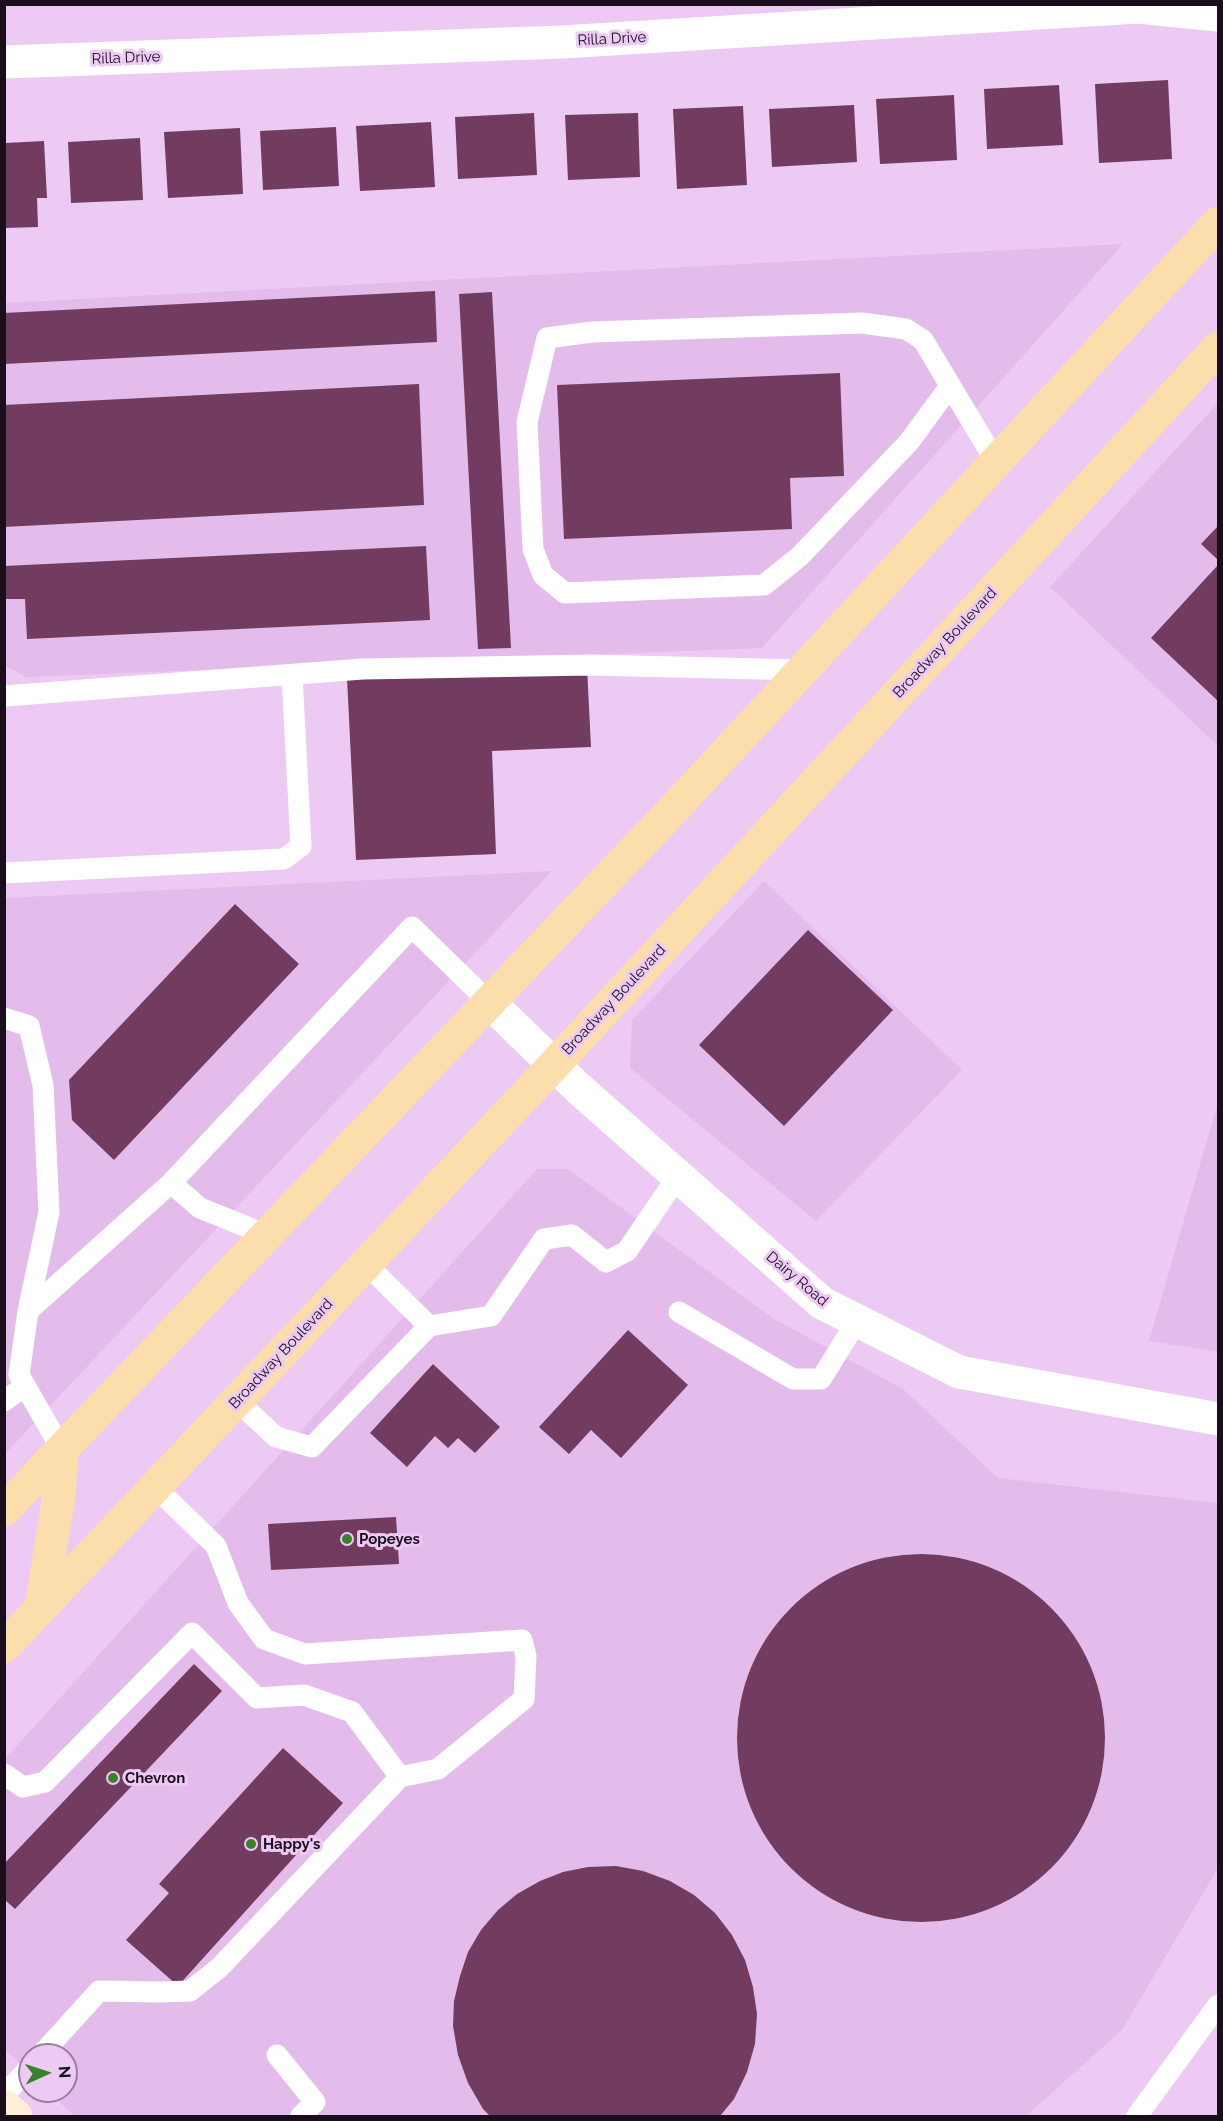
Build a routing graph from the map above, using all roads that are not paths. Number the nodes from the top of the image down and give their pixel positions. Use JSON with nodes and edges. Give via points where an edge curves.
{"nodes":[{"id":1,"x":1218,"y":15,"type":"edge"},
{"id":2,"x":4,"y":63,"type":"edge"},
{"id":3,"x":1218,"y":223,"type":"edge"},
{"id":4,"x":1218,"y":348,"type":"edge"},
{"id":5,"x":950,"y":386,"type":"junction"},
{"id":6,"x":996,"y":462,"type":"junction"},
{"id":7,"x":803,"y":670,"type":"junction"},
{"id":8,"x":292,"y":675,"type":"junction"},
{"id":9,"x":4,"y":696,"type":"edge"},
{"id":10,"x":4,"y":873,"type":"edge"},
{"id":11,"x":489,"y":1002,"type":"junction"},
{"id":12,"x":4,"y":1018,"type":"edge"},
{"id":13,"x":554,"y":1065,"type":"junction"},
{"id":14,"x":678,"y":1176,"type":"junction"},
{"id":15,"x":171,"y":1183,"type":"junction"},
{"id":16,"x":267,"y":1235,"type":"junction"},
{"id":17,"x":366,"y":1264,"type":"junction"},
{"id":18,"x":28,"y":1311,"type":"junction"},
{"id":19,"x":679,"y":1312,"type":"dead end"},
{"id":20,"x":857,"y":1321,"type":"junction"},
{"id":21,"x":429,"y":1326,"type":"junction"},
{"id":22,"x":25,"y":1386,"type":"junction"},
{"id":23,"x":4,"y":1401,"type":"edge"},
{"id":24,"x":237,"y":1401,"type":"junction"},
{"id":25,"x":1218,"y":1419,"type":"edge"},
{"id":26,"x":62,"y":1450,"type":"junction"},
{"id":27,"x":155,"y":1487,"type":"junction"},
{"id":28,"x":4,"y":1510,"type":"edge"},
{"id":29,"x":41,"y":1608,"type":"junction"},
{"id":30,"x":4,"y":1647,"type":"edge"},
{"id":31,"x":4,"y":1774,"type":"edge"},
{"id":32,"x":400,"y":1777,"type":"junction"},
{"id":33,"x":1218,"y":2005,"type":"edge"},
{"id":34,"x":52,"y":2043,"type":"edge"},
{"id":35,"x":277,"y":2055,"type":"dead end"},
{"id":36,"x":18,"y":2080,"type":"edge"},
{"id":37,"x":4,"y":2095,"type":"edge"},
{"id":38,"x":4,"y":2106,"type":"edge"},
{"id":39,"x":16,"y":2116,"type":"edge"},
{"id":40,"x":301,"y":2116,"type":"edge"},
{"id":41,"x":1137,"y":2116,"type":"edge"}],
"edges":[{"from":1,"to":2,"type":"street","name":"Rilla Drive","via":[[1138,7],[562,42]]},
{"from":3,"to":6,"type":"main road"},
{"from":4,"to":13,"type":"main road","name":"Broadway Boulevard"},
{"from":5,"to":5,"type":"lane","via":[[923,340],[906,329],[862,323],[592,332],[547,338],[527,422],[533,549],[543,575],[565,593],[764,585],[800,556],[909,442]]},
{"from":5,"to":6,"type":"lane"},
{"from":6,"to":7,"type":"main road"},
{"from":7,"to":8,"type":"lane","via":[[590,665],[363,669]]},
{"from":7,"to":11,"type":"main road"},
{"from":8,"to":9,"type":"lane"},
{"from":8,"to":10,"type":"lane","via":[[301,846],[284,859]]},
{"from":11,"to":13,"type":"street","name":"Dairy Road"},
{"from":11,"to":15,"type":"lane","via":[[412,927]]},
{"from":11,"to":16,"type":"main road"},
{"from":12,"to":18,"type":"lane","via":[[29,1026],[43,1085],[49,1212]]},
{"from":13,"to":14,"type":"street","name":"Dairy Road"},
{"from":13,"to":17,"type":"main road","name":"Broadway Boulevard"},
{"from":14,"to":20,"type":"street","name":"Dairy Road","via":[[822,1303]]},
{"from":14,"to":21,"type":"lane","via":[[627,1251],[606,1262],[572,1235],[544,1239],[490,1316]]},
{"from":15,"to":16,"type":"lane","via":[[200,1208]]},
{"from":15,"to":18,"type":"lane"},
{"from":16,"to":26,"type":"main road"},
{"from":17,"to":21,"type":"lane"},
{"from":17,"to":24,"type":"main road","name":"Broadway Boulevard"},
{"from":18,"to":22,"type":"lane","via":[[19,1375]]},
{"from":19,"to":20,"type":"lane","via":[[793,1379],[821,1379]]},
{"from":20,"to":25,"type":"street","name":"Dairy Road","via":[[959,1372]]},
{"from":21,"to":24,"type":"lane","via":[[312,1447],[276,1437]]},
{"from":22,"to":23,"type":"lane"},
{"from":22,"to":26,"type":"lane"},
{"from":24,"to":27,"type":"main road","name":"Broadway Boulevard"},
{"from":26,"to":28,"type":"main road"},
{"from":26,"to":29,"type":"main road","via":[[59,1496]]},
{"from":27,"to":29,"type":"main road","name":"Broadway Boulevard"},
{"from":27,"to":32,"type":"lane","via":[[216,1546],[238,1603],[264,1639],[305,1654],[522,1640],[526,1656],[524,1699],[438,1769]]},
{"from":29,"to":30,"type":"main road","name":"Broadway Boulevard"},
{"from":31,"to":32,"type":"lane","via":[[23,1787],[45,1782],[192,1633],[257,1698],[304,1695],[352,1712]]},
{"from":32,"to":34,"type":"lane","via":[[219,1968],[190,1991],[99,1990]]},
{"from":33,"to":41,"type":"lane"},
{"from":35,"to":40,"type":"lane","via":[[315,2102]]},
{"from":36,"to":37,"type":"lane"},
{"from":38,"to":39,"type":"main road"}]}
